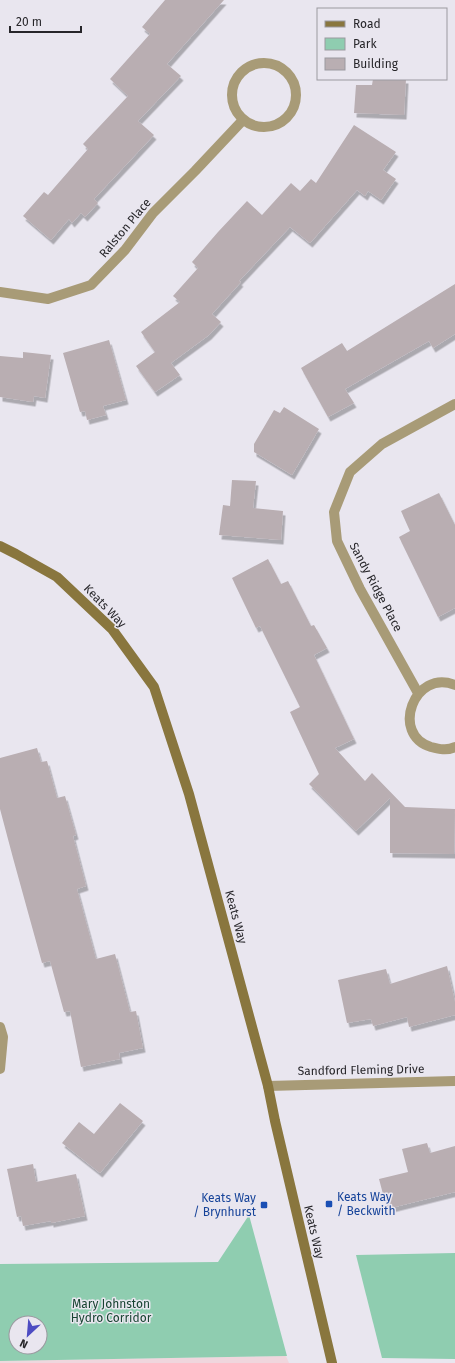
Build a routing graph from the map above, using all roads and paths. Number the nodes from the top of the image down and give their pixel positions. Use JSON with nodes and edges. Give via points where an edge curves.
{"nodes":[{"id":1,"x":243,"y":120,"type":"junction"},
{"id":2,"x":0,"y":292,"type":"edge"},
{"id":3,"x":455,"y":404,"type":"edge"},
{"id":4,"x":0,"y":546,"type":"edge"},
{"id":5,"x":455,"y":685,"type":"edge"},
{"id":6,"x":418,"y":693,"type":"junction"},
{"id":7,"x":455,"y":747,"type":"edge"},
{"id":8,"x":0,"y":1027,"type":"edge"},
{"id":9,"x":0,"y":1069,"type":"edge"},
{"id":10,"x":455,"y":1081,"type":"edge"},
{"id":11,"x":268,"y":1086,"type":"junction"},
{"id":12,"x":332,"y":1363,"type":"edge"}],
"edges":[{"from":1,"to":1,"type":"street","via":[[256,127],[267,127],[280,123],[289,116],[295,102],[296,91],[284,70],[272,64],[260,63],[243,70],[235,80],[232,91],[232,102]]},
{"from":1,"to":2,"type":"street","name":"Ralston Place","via":[[153,212],[125,250],[91,285],[48,299]]},
{"from":3,"to":6,"type":"street","name":"Sandy Ridge Place","via":[[382,444],[350,472],[334,512],[340,548]]},
{"from":4,"to":11,"type":"street","name":"Keats Way","via":[[57,576],[112,629],[154,687],[189,794]]},
{"from":5,"to":6,"type":"street","via":[[431,685]]},
{"from":6,"to":7,"type":"street","via":[[412,702],[409,719],[418,739],[440,750]]},
{"from":8,"to":9,"type":"street"},
{"from":10,"to":11,"type":"street","name":"Sandford Fleming Drive"},
{"from":11,"to":12,"type":"street","name":"Keats Way"}]}
